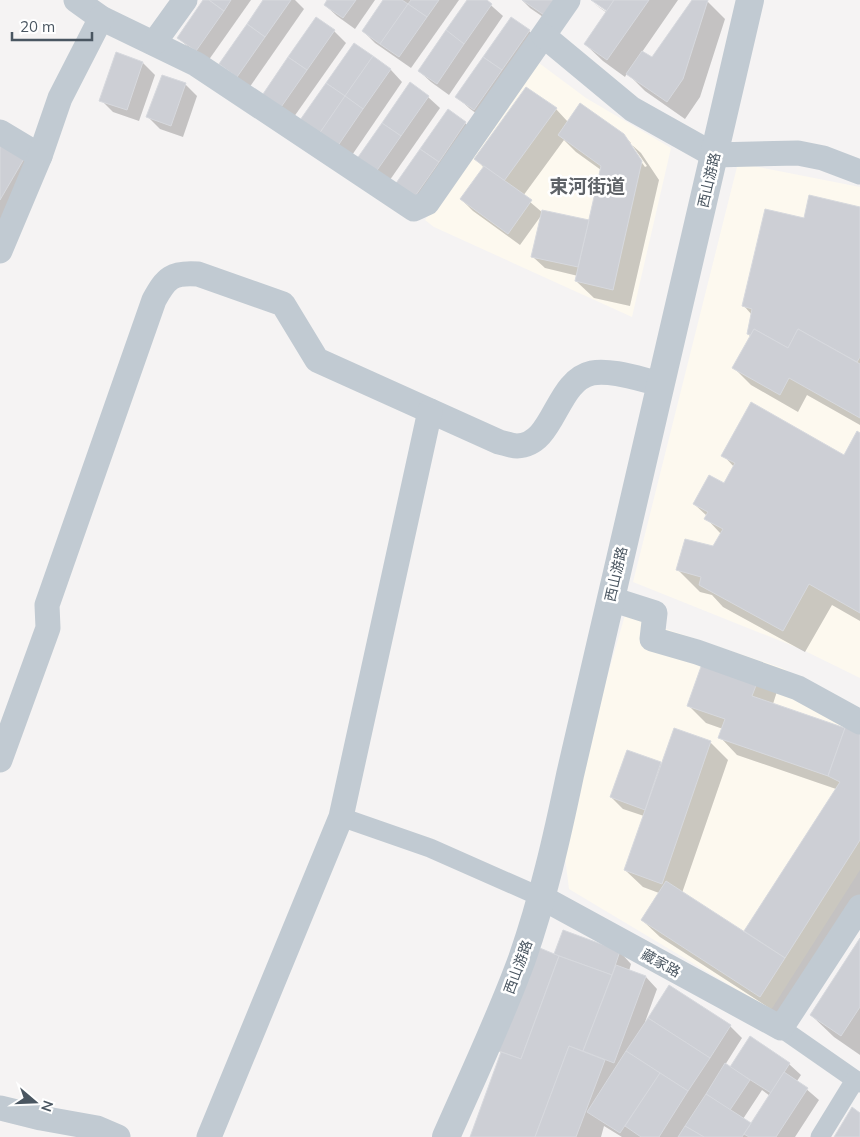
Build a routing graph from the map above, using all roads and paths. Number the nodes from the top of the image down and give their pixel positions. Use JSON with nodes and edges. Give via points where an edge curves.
{"nodes":[{"id":1,"x":76,"y":0,"type":"edge"},
{"id":2,"x":185,"y":0,"type":"edge"},
{"id":3,"x":568,"y":0,"type":"edge"},
{"id":4,"x":750,"y":0,"type":"edge"},
{"id":5,"x":102,"y":18,"type":"junction"},
{"id":6,"x":544,"y":36,"type":"junction"},
{"id":7,"x":154,"y":43,"type":"junction"},
{"id":8,"x":0,"y":132,"type":"edge"},
{"id":9,"x":714,"y":155,"type":"junction"},
{"id":10,"x":40,"y":156,"type":"junction"},
{"id":11,"x":860,"y":172,"type":"edge"},
{"id":12,"x":0,"y":252,"type":"edge"},
{"id":13,"x":661,"y":384,"type":"junction"},
{"id":14,"x":430,"y":411,"type":"junction"},
{"id":15,"x":611,"y":598,"type":"junction"},
{"id":16,"x":860,"y":722,"type":"edge"},
{"id":17,"x":0,"y":760,"type":"edge"},
{"id":18,"x":341,"y":817,"type":"junction"},
{"id":19,"x":541,"y":897,"type":"junction"},
{"id":20,"x":860,"y":907,"type":"edge"},
{"id":21,"x":781,"y":1028,"type":"junction"},
{"id":22,"x":858,"y":1082,"type":"edge"},
{"id":23,"x":0,"y":1108,"type":"edge"},
{"id":24,"x":118,"y":1137,"type":"edge"},
{"id":25,"x":209,"y":1137,"type":"edge"},
{"id":26,"x":446,"y":1137,"type":"edge"},
{"id":27,"x":820,"y":1137,"type":"edge"}],
"edges":[{"from":1,"to":5,"type":"street"},
{"from":2,"to":7,"type":"street"},
{"from":3,"to":6,"type":"street"},
{"from":4,"to":9,"type":"street","name":"西山游路"},
{"from":5,"to":7,"type":"street"},
{"from":5,"to":10,"type":"street","via":[[60,98]]},
{"from":6,"to":7,"type":"street","via":[[427,203],[414,209],[196,64]]},
{"from":6,"to":9,"type":"street","via":[[632,108]]},
{"from":8,"to":10,"type":"street"},
{"from":9,"to":11,"type":"street","via":[[798,153],[823,158]]},
{"from":9,"to":13,"type":"street","name":"西山游路"},
{"from":10,"to":12,"type":"street"},
{"from":13,"to":14,"type":"street","via":[[603,372],[590,374],[571,385],[541,435],[530,443],[517,446],[499,442]]},
{"from":13,"to":15,"type":"street","name":"西山游路"},
{"from":14,"to":17,"type":"street","via":[[317,360],[283,304],[198,274],[171,276],[154,300],[48,605],[48,628]]},
{"from":14,"to":18,"type":"street"},
{"from":15,"to":16,"type":"street","via":[[655,613],[652,639],[798,688]]},
{"from":15,"to":19,"type":"street","name":"西山游路"},
{"from":18,"to":19,"type":"street","via":[[430,848]]},
{"from":18,"to":25,"type":"street"},
{"from":19,"to":21,"type":"street","name":"藏家路"},
{"from":19,"to":26,"type":"street","name":"西山游路","via":[[506,1001]]},
{"from":20,"to":21,"type":"street"},
{"from":21,"to":22,"type":"street"},
{"from":22,"to":27,"type":"street"},
{"from":23,"to":24,"type":"street","via":[[97,1128]]}]}
